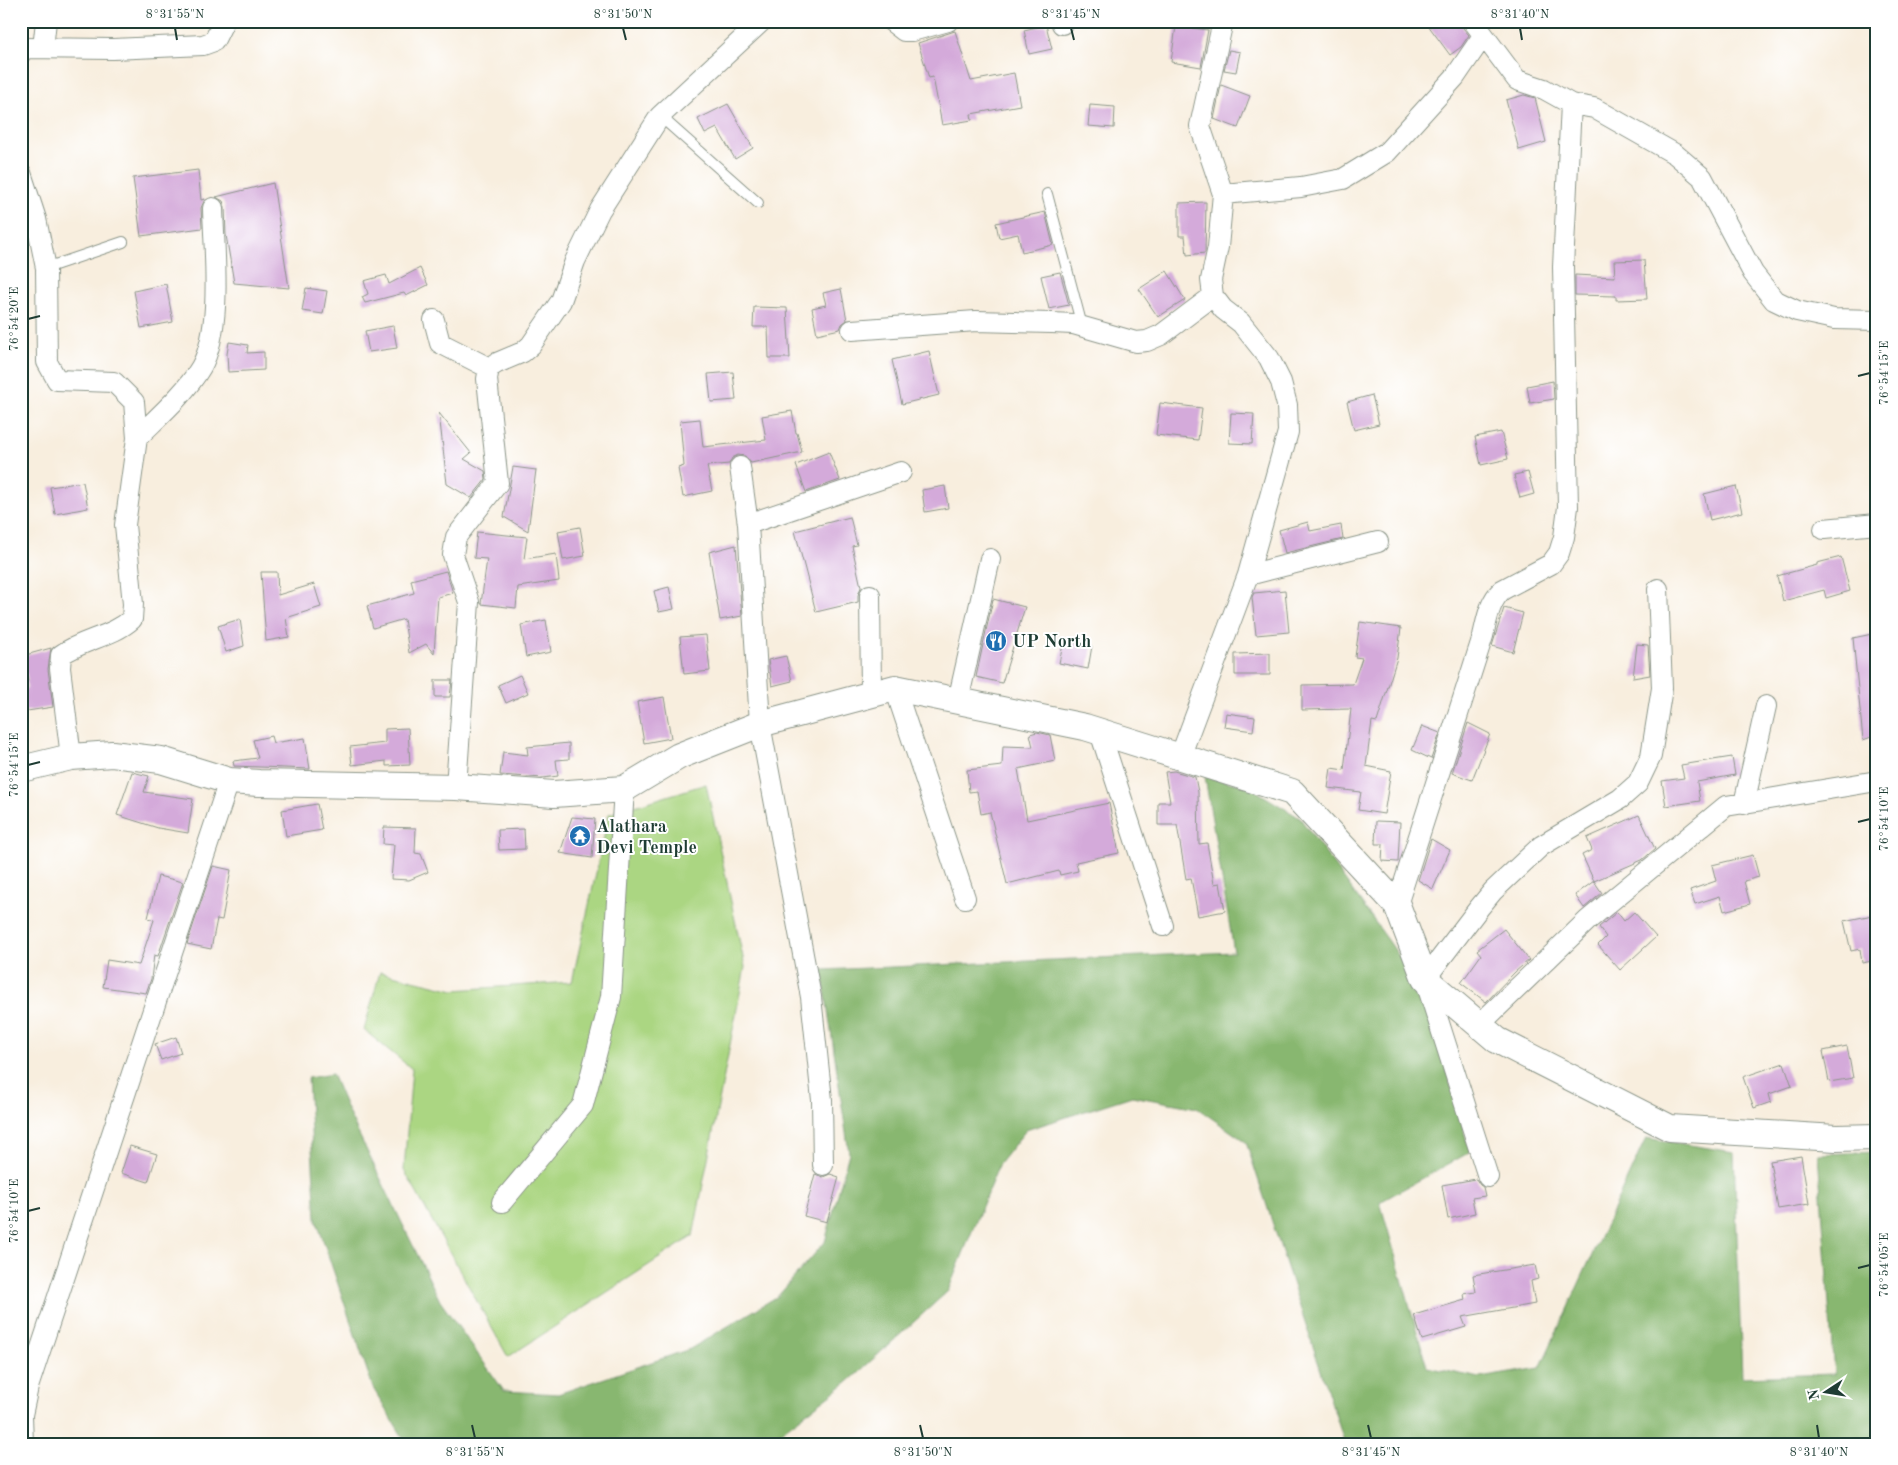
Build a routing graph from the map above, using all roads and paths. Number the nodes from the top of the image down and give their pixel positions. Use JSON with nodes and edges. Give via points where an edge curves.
{"nodes":[{"id":1,"x":46,"y":21,"type":"edge"},
{"id":2,"x":224,"y":21,"type":"edge"},
{"id":3,"x":762,"y":21,"type":"edge"},
{"id":4,"x":891,"y":21,"type":"edge"},
{"id":5,"x":948,"y":21,"type":"edge"},
{"id":6,"x":1223,"y":21,"type":"edge"},
{"id":7,"x":1478,"y":28,"type":"edge"},
{"id":8,"x":43,"y":48,"type":"junction"},
{"id":9,"x":21,"y":53,"type":"edge"},
{"id":10,"x":1571,"y":104,"type":"junction"},
{"id":11,"x":660,"y":116,"type":"junction"},
{"id":12,"x":21,"y":173,"type":"edge"},
{"id":13,"x":1046,"y":194,"type":"dead end"},
{"id":14,"x":1223,"y":194,"type":"junction"},
{"id":15,"x":758,"y":203,"type":"dead end"},
{"id":16,"x":213,"y":208,"type":"dead end"},
{"id":17,"x":123,"y":242,"type":"dead end"},
{"id":18,"x":46,"y":268,"type":"junction"},
{"id":19,"x":1213,"y":296,"type":"junction"},
{"id":20,"x":434,"y":320,"type":"dead end"},
{"id":21,"x":1877,"y":320,"type":"edge"},
{"id":22,"x":1082,"y":326,"type":"junction"},
{"id":23,"x":852,"y":330,"type":"dead end"},
{"id":24,"x":489,"y":368,"type":"junction"},
{"id":25,"x":137,"y":438,"type":"junction"},
{"id":26,"x":740,"y":467,"type":"dead end"},
{"id":27,"x":901,"y":472,"type":"dead end"},
{"id":28,"x":748,"y":524,"type":"junction"},
{"id":29,"x":1877,"y":524,"type":"edge"},
{"id":30,"x":1824,"y":529,"type":"dead end"},
{"id":31,"x":1378,"y":542,"type":"dead end"},
{"id":32,"x":990,"y":559,"type":"dead end"},
{"id":33,"x":1248,"y":575,"type":"junction"},
{"id":34,"x":1658,"y":589,"type":"dead end"},
{"id":35,"x":870,"y":594,"type":"dead end"},
{"id":36,"x":883,"y":691,"type":"junction"},
{"id":37,"x":958,"y":701,"type":"junction"},
{"id":38,"x":1766,"y":706,"type":"dead end"},
{"id":39,"x":760,"y":724,"type":"junction"},
{"id":40,"x":1100,"y":732,"type":"junction"},
{"id":41,"x":71,"y":757,"type":"junction"},
{"id":42,"x":1180,"y":757,"type":"junction"},
{"id":43,"x":21,"y":769,"type":"edge"},
{"id":44,"x":229,"y":781,"type":"junction"},
{"id":45,"x":1877,"y":781,"type":"edge"},
{"id":46,"x":456,"y":787,"type":"junction"},
{"id":47,"x":624,"y":789,"type":"junction"},
{"id":48,"x":1744,"y":804,"type":"junction"},
{"id":49,"x":965,"y":898,"type":"dead end"},
{"id":50,"x":1397,"y":905,"type":"junction"},
{"id":51,"x":1163,"y":926,"type":"dead end"},
{"id":52,"x":1425,"y":979,"type":"junction"},
{"id":53,"x":1479,"y":1025,"type":"junction"},
{"id":54,"x":1877,"y":1137,"type":"edge"},
{"id":55,"x":824,"y":1165,"type":"dead end"},
{"id":56,"x":1488,"y":1177,"type":"dead end"},
{"id":57,"x":502,"y":1202,"type":"dead end"},
{"id":58,"x":24,"y":1444,"type":"edge"}],
"edges":[{"from":1,"to":8,"type":"street"},
{"from":2,"to":8,"type":"street","via":[[214,41],[203,45]]},
{"from":3,"to":11,"type":"street"},
{"from":4,"to":5,"type":"street","via":[[904,31],[912,32]]},
{"from":6,"to":14,"type":"street","via":[[1200,126]]},
{"from":7,"to":10,"type":"street","via":[[1517,80]]},
{"from":7,"to":14,"type":"street","via":[[1455,77],[1387,152],[1343,180]]},
{"from":8,"to":9,"type":"street","via":[[24,48]]},
{"from":10,"to":21,"type":"street","via":[[1594,108],[1675,154],[1702,177],[1753,273],[1774,300],[1797,311],[1834,319]]},
{"from":10,"to":50,"type":"street","via":[[1563,257],[1568,507],[1564,536],[1559,553],[1551,564],[1502,590],[1490,609]]},
{"from":11,"to":15,"type":"lane"},
{"from":11,"to":24,"type":"street","via":[[600,210],[574,261],[561,301],[531,345]]},
{"from":12,"to":18,"type":"street","via":[[36,219]]},
{"from":13,"to":22,"type":"lane"},
{"from":14,"to":19,"type":"street","via":[[1211,280]]},
{"from":16,"to":25,"type":"street","via":[[215,294],[212,334],[207,350],[201,366],[183,392]]},
{"from":17,"to":18,"type":"lane"},
{"from":18,"to":25,"type":"street","via":[[47,362],[57,380],[114,382],[134,402]]},
{"from":19,"to":22,"type":"street","via":[[1161,335],[1147,341],[1123,340]]},
{"from":19,"to":33,"type":"street","via":[[1269,358],[1281,382],[1287,405],[1288,432]]},
{"from":20,"to":24,"type":"street","via":[[440,343]]},
{"from":22,"to":23,"type":"street","via":[[976,321]]},
{"from":24,"to":46,"type":"street","via":[[487,379],[498,482],[456,537],[453,555],[469,602]]},
{"from":25,"to":41,"type":"street","via":[[125,525],[132,619],[123,627],[61,655]]},
{"from":26,"to":28,"type":"street"},
{"from":27,"to":28,"type":"street"},
{"from":28,"to":39,"type":"street"},
{"from":29,"to":30,"type":"street"},
{"from":31,"to":33,"type":"street"},
{"from":32,"to":37,"type":"street"},
{"from":33,"to":42,"type":"street"},
{"from":34,"to":52,"type":"street","via":[[1662,688],[1651,756],[1638,784],[1620,799],[1541,846],[1494,890]]},
{"from":35,"to":36,"type":"street"},
{"from":36,"to":37,"type":"street"},
{"from":36,"to":39,"type":"street"},
{"from":36,"to":49,"type":"street"},
{"from":37,"to":40,"type":"street"},
{"from":38,"to":48,"type":"street"},
{"from":39,"to":47,"type":"street","via":[[679,756]]},
{"from":39,"to":55,"type":"street","via":[[811,997],[822,1100]]},
{"from":40,"to":42,"type":"street"},
{"from":40,"to":51,"type":"street"},
{"from":41,"to":43,"type":"street"},
{"from":41,"to":44,"type":"street","via":[[112,754],[161,760]]},
{"from":42,"to":50,"type":"street","via":[[1292,792]]},
{"from":44,"to":46,"type":"street"},
{"from":44,"to":58,"type":"street","via":[[28,1387],[22,1415]]},
{"from":45,"to":48,"type":"street"},
{"from":46,"to":47,"type":"street","via":[[554,794]]},
{"from":47,"to":57,"type":"street","via":[[611,997],[584,1105]]},
{"from":48,"to":53,"type":"street","via":[[1726,806],[1588,920]]},
{"from":50,"to":52,"type":"street"},
{"from":52,"to":53,"type":"street"},
{"from":52,"to":56,"type":"street"},
{"from":53,"to":54,"type":"street","via":[[1497,1040],[1670,1128],[1836,1138]]}]}
